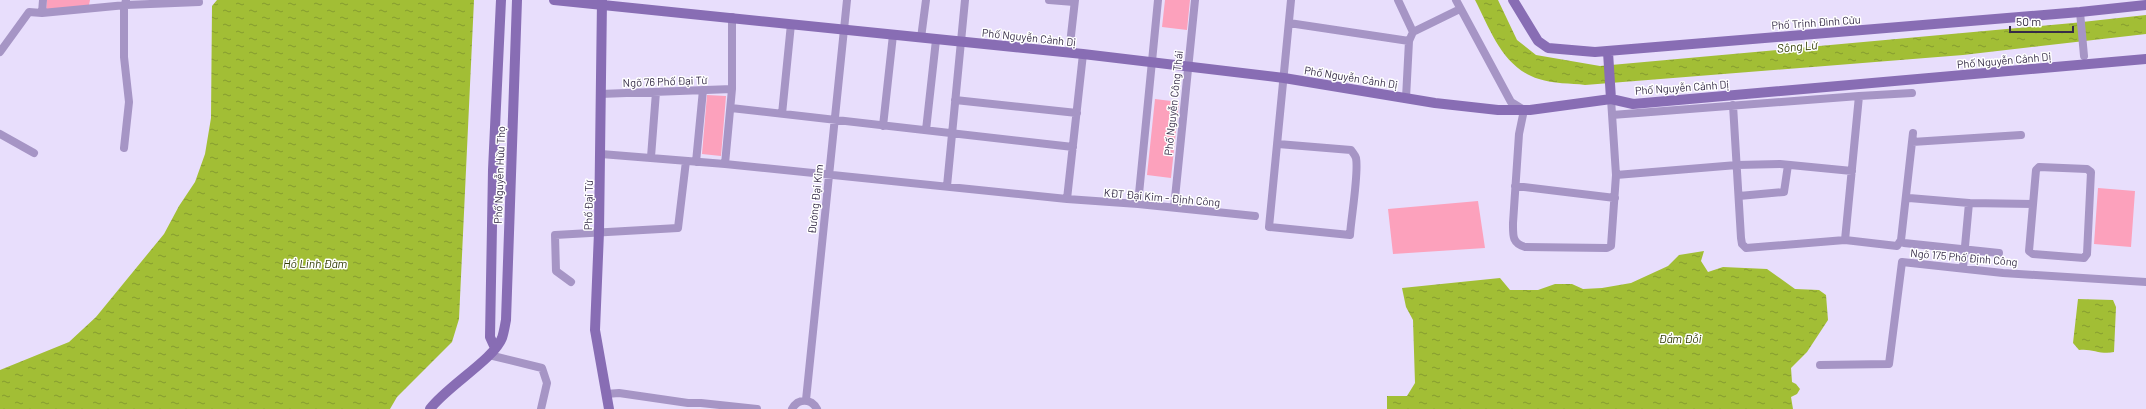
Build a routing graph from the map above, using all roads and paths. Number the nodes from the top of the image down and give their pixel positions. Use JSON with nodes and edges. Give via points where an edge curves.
{"nodes":[{"id":1,"x":44,"y":0,"type":"edge"},
{"id":2,"x":501,"y":0,"type":"edge"},
{"id":3,"x":517,"y":0,"type":"edge"},
{"id":4,"x":554,"y":0,"type":"edge"},
{"id":5,"x":847,"y":0,"type":"edge"},
{"id":6,"x":926,"y":0,"type":"edge"},
{"id":7,"x":965,"y":0,"type":"edge"},
{"id":8,"x":1048,"y":0,"type":"edge"},
{"id":9,"x":1158,"y":0,"type":"edge"},
{"id":10,"x":1195,"y":0,"type":"edge"},
{"id":11,"x":1291,"y":0,"type":"edge"},
{"id":12,"x":1398,"y":0,"type":"edge"},
{"id":13,"x":1456,"y":0,"type":"edge"},
{"id":14,"x":1513,"y":0,"type":"edge"},
{"id":15,"x":1075,"y":1,"type":"edge"},
{"id":16,"x":126,"y":2,"type":"edge"},
{"id":17,"x":199,"y":2,"type":"dead end"},
{"id":18,"x":602,"y":3,"type":"edge"},
{"id":19,"x":2146,"y":5,"type":"edge"},
{"id":20,"x":1460,"y":9,"type":"junction"},
{"id":21,"x":42,"y":13,"type":"junction"},
{"id":22,"x":2080,"y":16,"type":"junction"},
{"id":23,"x":732,"y":17,"type":"junction"},
{"id":24,"x":1289,"y":23,"type":"junction"},
{"id":25,"x":791,"y":24,"type":"junction"},
{"id":26,"x":844,"y":30,"type":"junction"},
{"id":27,"x":1413,"y":32,"type":"junction"},
{"id":28,"x":892,"y":35,"type":"junction"},
{"id":29,"x":921,"y":38,"type":"junction"},
{"id":30,"x":936,"y":40,"type":"junction"},
{"id":31,"x":1409,"y":41,"type":"junction"},
{"id":32,"x":961,"y":42,"type":"junction"},
{"id":33,"x":0,"y":52,"type":"edge"},
{"id":34,"x":1069,"y":53,"type":"junction"},
{"id":35,"x":1083,"y":54,"type":"junction"},
{"id":36,"x":1608,"y":56,"type":"junction"},
{"id":37,"x":2084,"y":56,"type":"junction"},
{"id":38,"x":2146,"y":59,"type":"edge"},
{"id":39,"x":1152,"y":63,"type":"junction"},
{"id":40,"x":1188,"y":67,"type":"junction"},
{"id":41,"x":1284,"y":78,"type":"junction"},
{"id":42,"x":732,"y":89,"type":"junction"},
{"id":43,"x":703,"y":90,"type":"junction"},
{"id":44,"x":656,"y":92,"type":"junction"},
{"id":45,"x":1912,"y":93,"type":"dead end"},
{"id":46,"x":600,"y":94,"type":"junction"},
{"id":47,"x":1610,"y":94,"type":"junction"},
{"id":48,"x":1859,"y":96,"type":"junction"},
{"id":49,"x":1406,"y":98,"type":"junction"},
{"id":50,"x":955,"y":100,"type":"junction"},
{"id":51,"x":1733,"y":105,"type":"junction"},
{"id":52,"x":731,"y":108,"type":"junction"},
{"id":53,"x":1524,"y":110,"type":"junction"},
{"id":54,"x":1077,"y":113,"type":"junction"},
{"id":55,"x":782,"y":114,"type":"junction"},
{"id":56,"x":1612,"y":115,"type":"junction"},
{"id":57,"x":835,"y":120,"type":"junction"},
{"id":58,"x":883,"y":126,"type":"junction"},
{"id":59,"x":926,"y":130,"type":"junction"},
{"id":60,"x":952,"y":133,"type":"junction"},
{"id":61,"x":0,"y":134,"type":"edge"},
{"id":62,"x":2021,"y":135,"type":"dead end"},
{"id":63,"x":1278,"y":144,"type":"junction"},
{"id":64,"x":1073,"y":147,"type":"junction"},
{"id":65,"x":124,"y":148,"type":"dead end"},
{"id":66,"x":34,"y":153,"type":"dead end"},
{"id":67,"x":601,"y":154,"type":"junction"},
{"id":68,"x":652,"y":157,"type":"junction"},
{"id":69,"x":686,"y":161,"type":"junction"},
{"id":70,"x":696,"y":162,"type":"junction"},
{"id":71,"x":725,"y":164,"type":"junction"},
{"id":72,"x":1737,"y":165,"type":"junction"},
{"id":73,"x":1788,"y":165,"type":"junction"},
{"id":74,"x":1852,"y":171,"type":"junction"},
{"id":75,"x":829,"y":174,"type":"junction"},
{"id":76,"x":1616,"y":175,"type":"junction"},
{"id":77,"x":947,"y":186,"type":"junction"},
{"id":78,"x":1515,"y":186,"type":"junction"},
{"id":79,"x":1739,"y":196,"type":"junction"},
{"id":80,"x":1615,"y":198,"type":"junction"},
{"id":81,"x":1909,"y":198,"type":"dead end"},
{"id":82,"x":1067,"y":199,"type":"junction"},
{"id":83,"x":1969,"y":203,"type":"junction"},
{"id":84,"x":1138,"y":204,"type":"junction"},
{"id":85,"x":2033,"y":204,"type":"junction"},
{"id":86,"x":1174,"y":208,"type":"junction"},
{"id":87,"x":1255,"y":216,"type":"dead end"},
{"id":88,"x":599,"y":232,"type":"junction"},
{"id":89,"x":1845,"y":240,"type":"junction"},
{"id":90,"x":1904,"y":243,"type":"dead end"},
{"id":91,"x":1965,"y":249,"type":"junction"},
{"id":92,"x":1999,"y":253,"type":"dead end"},
{"id":93,"x":1963,"y":268,"type":"junction"},
{"id":94,"x":571,"y":282,"type":"dead end"},
{"id":95,"x":2146,"y":282,"type":"edge"},
{"id":96,"x":492,"y":352,"type":"junction"},
{"id":97,"x":1820,"y":365,"type":"dead end"},
{"id":98,"x":606,"y":394,"type":"junction"},
{"id":99,"x":806,"y":400,"type":"junction"},
{"id":100,"x":686,"y":403,"type":"junction"},
{"id":101,"x":430,"y":409,"type":"edge"},
{"id":102,"x":541,"y":409,"type":"edge"},
{"id":103,"x":609,"y":409,"type":"edge"},
{"id":104,"x":697,"y":409,"type":"edge"},
{"id":105,"x":757,"y":409,"type":"edge"},
{"id":106,"x":792,"y":409,"type":"edge"},
{"id":107,"x":817,"y":409,"type":"edge"}],
"edges":[{"from":1,"to":21,"type":"street"},
{"from":2,"to":96,"type":"main road","name":"Phố Nguyễn Hữu Thọ","via":[[491,232]]},
{"from":3,"to":96,"type":"main road","name":"Phố Nguyễn Hữu Thọ","via":[[506,320],[502,338]]},
{"from":4,"to":18,"type":"main road","name":"Phố Nguyễn Cảnh Dị"},
{"from":5,"to":26,"type":"street","name":"Đường Đại Kim"},
{"from":6,"to":29,"type":"street"},
{"from":7,"to":32,"type":"street"},
{"from":8,"to":15,"type":"street"},
{"from":9,"to":39,"type":"street"},
{"from":10,"to":40,"type":"street","name":"Phố Nguyễn Công Thái"},
{"from":11,"to":24,"type":"street"},
{"from":12,"to":27,"type":"street"},
{"from":13,"to":20,"type":"street"},
{"from":14,"to":36,"type":"main road","name":"Phố Trịnh Đình Cửu","via":[[1538,41],[1548,48]]},
{"from":15,"to":34,"type":"street"},
{"from":16,"to":17,"type":"street"},
{"from":16,"to":21,"type":"street"},
{"from":16,"to":65,"type":"street","via":[[124,57],[129,102]]},
{"from":18,"to":23,"type":"main road","name":"Phố Nguyễn Cảnh Dị"},
{"from":18,"to":46,"type":"main road","name":"Phố Đại Từ"},
{"from":19,"to":22,"type":"main road","name":"Phố Trịnh Đình Cửu"},
{"from":20,"to":27,"type":"street"},
{"from":20,"to":53,"type":"street","via":[[1511,102]]},
{"from":21,"to":33,"type":"street","via":[[29,12]]},
{"from":22,"to":36,"type":"main road","name":"Phố Trịnh Đình Cửu"},
{"from":22,"to":37,"type":"street"},
{"from":23,"to":25,"type":"main road","name":"Phố Nguyễn Cảnh Dị"},
{"from":23,"to":42,"type":"street"},
{"from":24,"to":31,"type":"street"},
{"from":24,"to":41,"type":"street"},
{"from":25,"to":26,"type":"main road","name":"Phố Nguyễn Cảnh Dị"},
{"from":25,"to":55,"type":"street"},
{"from":26,"to":28,"type":"main road","name":"Phố Nguyễn Cảnh Dị"},
{"from":26,"to":57,"type":"street","name":"Đường Đại Kim"},
{"from":27,"to":31,"type":"street"},
{"from":28,"to":29,"type":"main road","name":"Phố Nguyễn Cảnh Dị"},
{"from":28,"to":58,"type":"street"},
{"from":29,"to":30,"type":"main road","name":"Phố Nguyễn Cảnh Dị"},
{"from":30,"to":32,"type":"main road","name":"Phố Nguyễn Cảnh Dị"},
{"from":30,"to":59,"type":"street"},
{"from":31,"to":49,"type":"street"},
{"from":32,"to":34,"type":"main road","name":"Phố Nguyễn Cảnh Dị"},
{"from":32,"to":50,"type":"street"},
{"from":34,"to":35,"type":"main road","name":"Phố Nguyễn Cảnh Dị"},
{"from":35,"to":39,"type":"main road","name":"Phố Nguyễn Cảnh Dị"},
{"from":35,"to":54,"type":"street"},
{"from":36,"to":47,"type":"main road"},
{"from":37,"to":38,"type":"main road","name":"Phố Nguyễn Cảnh Dị"},
{"from":37,"to":47,"type":"main road","name":"Phố Nguyễn Cảnh Dị","via":[[1633,104]]},
{"from":39,"to":40,"type":"main road","name":"Phố Nguyễn Cảnh Dị"},
{"from":39,"to":84,"type":"street"},
{"from":40,"to":41,"type":"main road","name":"Phố Nguyễn Cảnh Dị"},
{"from":40,"to":86,"type":"street","name":"Phố Nguyễn Công Thái"},
{"from":41,"to":49,"type":"main road","name":"Phố Nguyễn Cảnh Dị"},
{"from":41,"to":63,"type":"street"},
{"from":42,"to":43,"type":"street","name":"Ngõ 76 Phố Đại Từ"},
{"from":42,"to":52,"type":"street"},
{"from":43,"to":44,"type":"street","name":"Ngõ 76 Phố Đại Từ"},
{"from":43,"to":70,"type":"street"},
{"from":44,"to":46,"type":"street","name":"Ngõ 76 Phố Đại Từ"},
{"from":44,"to":68,"type":"street"},
{"from":45,"to":48,"type":"street"},
{"from":46,"to":67,"type":"main road","name":"Phố Đại Từ"},
{"from":47,"to":53,"type":"main road","name":"Phố Nguyễn Cảnh Dị"},
{"from":47,"to":56,"type":"street"},
{"from":48,"to":51,"type":"street"},
{"from":48,"to":74,"type":"street"},
{"from":49,"to":53,"type":"main road","name":"Phố Nguyễn Cảnh Dị","via":[[1498,110]]},
{"from":50,"to":54,"type":"street"},
{"from":50,"to":60,"type":"street"},
{"from":51,"to":56,"type":"street"},
{"from":51,"to":72,"type":"street"},
{"from":52,"to":55,"type":"street"},
{"from":52,"to":71,"type":"street"},
{"from":53,"to":78,"type":"street","via":[[1519,134]]},
{"from":54,"to":64,"type":"street"},
{"from":55,"to":57,"type":"street"},
{"from":56,"to":76,"type":"street"},
{"from":57,"to":58,"type":"street"},
{"from":57,"to":75,"type":"street","name":"Đường Đại Kim"},
{"from":58,"to":59,"type":"street"},
{"from":59,"to":60,"type":"street"},
{"from":60,"to":64,"type":"street"},
{"from":60,"to":77,"type":"street"},
{"from":61,"to":66,"type":"street"},
{"from":62,"to":89,"type":"street","via":[[1912,138],[1901,240],[1897,246]]},
{"from":63,"to":63,"type":"street","via":[[1269,226],[1350,235],[1356,160],[1354,153],[1351,150]]},
{"from":64,"to":82,"type":"street"},
{"from":67,"to":68,"type":"street","name":"KĐT Đại Kim - Định Công"},
{"from":67,"to":88,"type":"main road","name":"Phố Đại Từ"},
{"from":68,"to":69,"type":"street","name":"KĐT Đại Kim - Định Công"},
{"from":69,"to":70,"type":"street","name":"KĐT Đại Kim - Định Công"},
{"from":69,"to":88,"type":"street","via":[[678,228]]},
{"from":70,"to":71,"type":"street","name":"KĐT Đại Kim - Định Công"},
{"from":71,"to":75,"type":"street","name":"KĐT Đại Kim - Định Công"},
{"from":72,"to":73,"type":"street"},
{"from":72,"to":76,"type":"street"},
{"from":72,"to":79,"type":"street"},
{"from":73,"to":74,"type":"street"},
{"from":73,"to":79,"type":"street","via":[[1784,192]]},
{"from":74,"to":89,"type":"street"},
{"from":75,"to":77,"type":"street","name":"KĐT Đại Kim - Định Công"},
{"from":75,"to":99,"type":"street","name":"Đường Đại Kim"},
{"from":76,"to":80,"type":"street"},
{"from":77,"to":82,"type":"street","name":"KĐT Đại Kim - Định Công"},
{"from":78,"to":80,"type":"street"},
{"from":78,"to":80,"type":"street","via":[[1513,238],[1517,244],[1525,246],[1611,246]]},
{"from":79,"to":89,"type":"street","via":[[1742,244],[1746,248]]},
{"from":81,"to":83,"type":"street"},
{"from":82,"to":84,"type":"street","name":"KĐT Đại Kim - Định Công"},
{"from":83,"to":85,"type":"street"},
{"from":83,"to":91,"type":"street"},
{"from":84,"to":86,"type":"street","name":"KĐT Đại Kim - Định Công"},
{"from":85,"to":85,"type":"street","via":[[2029,249],[2031,253],[2086,257],[2092,175],[2090,170],[2040,167],[2036,170]]},
{"from":86,"to":87,"type":"street","name":"KĐT Đại Kim - Định Công"},
{"from":88,"to":94,"type":"street","via":[[555,235],[556,271]]},
{"from":88,"to":98,"type":"main road","name":"Phố Đại Từ","via":[[595,330]]},
{"from":90,"to":91,"type":"street"},
{"from":91,"to":92,"type":"street"},
{"from":91,"to":93,"type":"street"},
{"from":93,"to":95,"type":"street","name":"Ngõ 175 Phố Định Công"},
{"from":93,"to":97,"type":"street","name":"Ngõ 175 Phố Định Công","via":[[1902,262],[1889,364]]},
{"from":96,"to":101,"type":"main road","name":"Phố Nguyễn Hữu Thọ","via":[[439,397]]},
{"from":96,"to":102,"type":"street","via":[[542,368],[547,383]]},
{"from":98,"to":100,"type":"street","via":[[619,393]]},
{"from":98,"to":103,"type":"main road","name":"Phố Đại Từ"},
{"from":99,"to":106,"type":"street","via":[[797,402]]},
{"from":99,"to":107,"type":"street","via":[[813,403]]},
{"from":100,"to":104,"type":"street"},
{"from":100,"to":105,"type":"street"}]}
